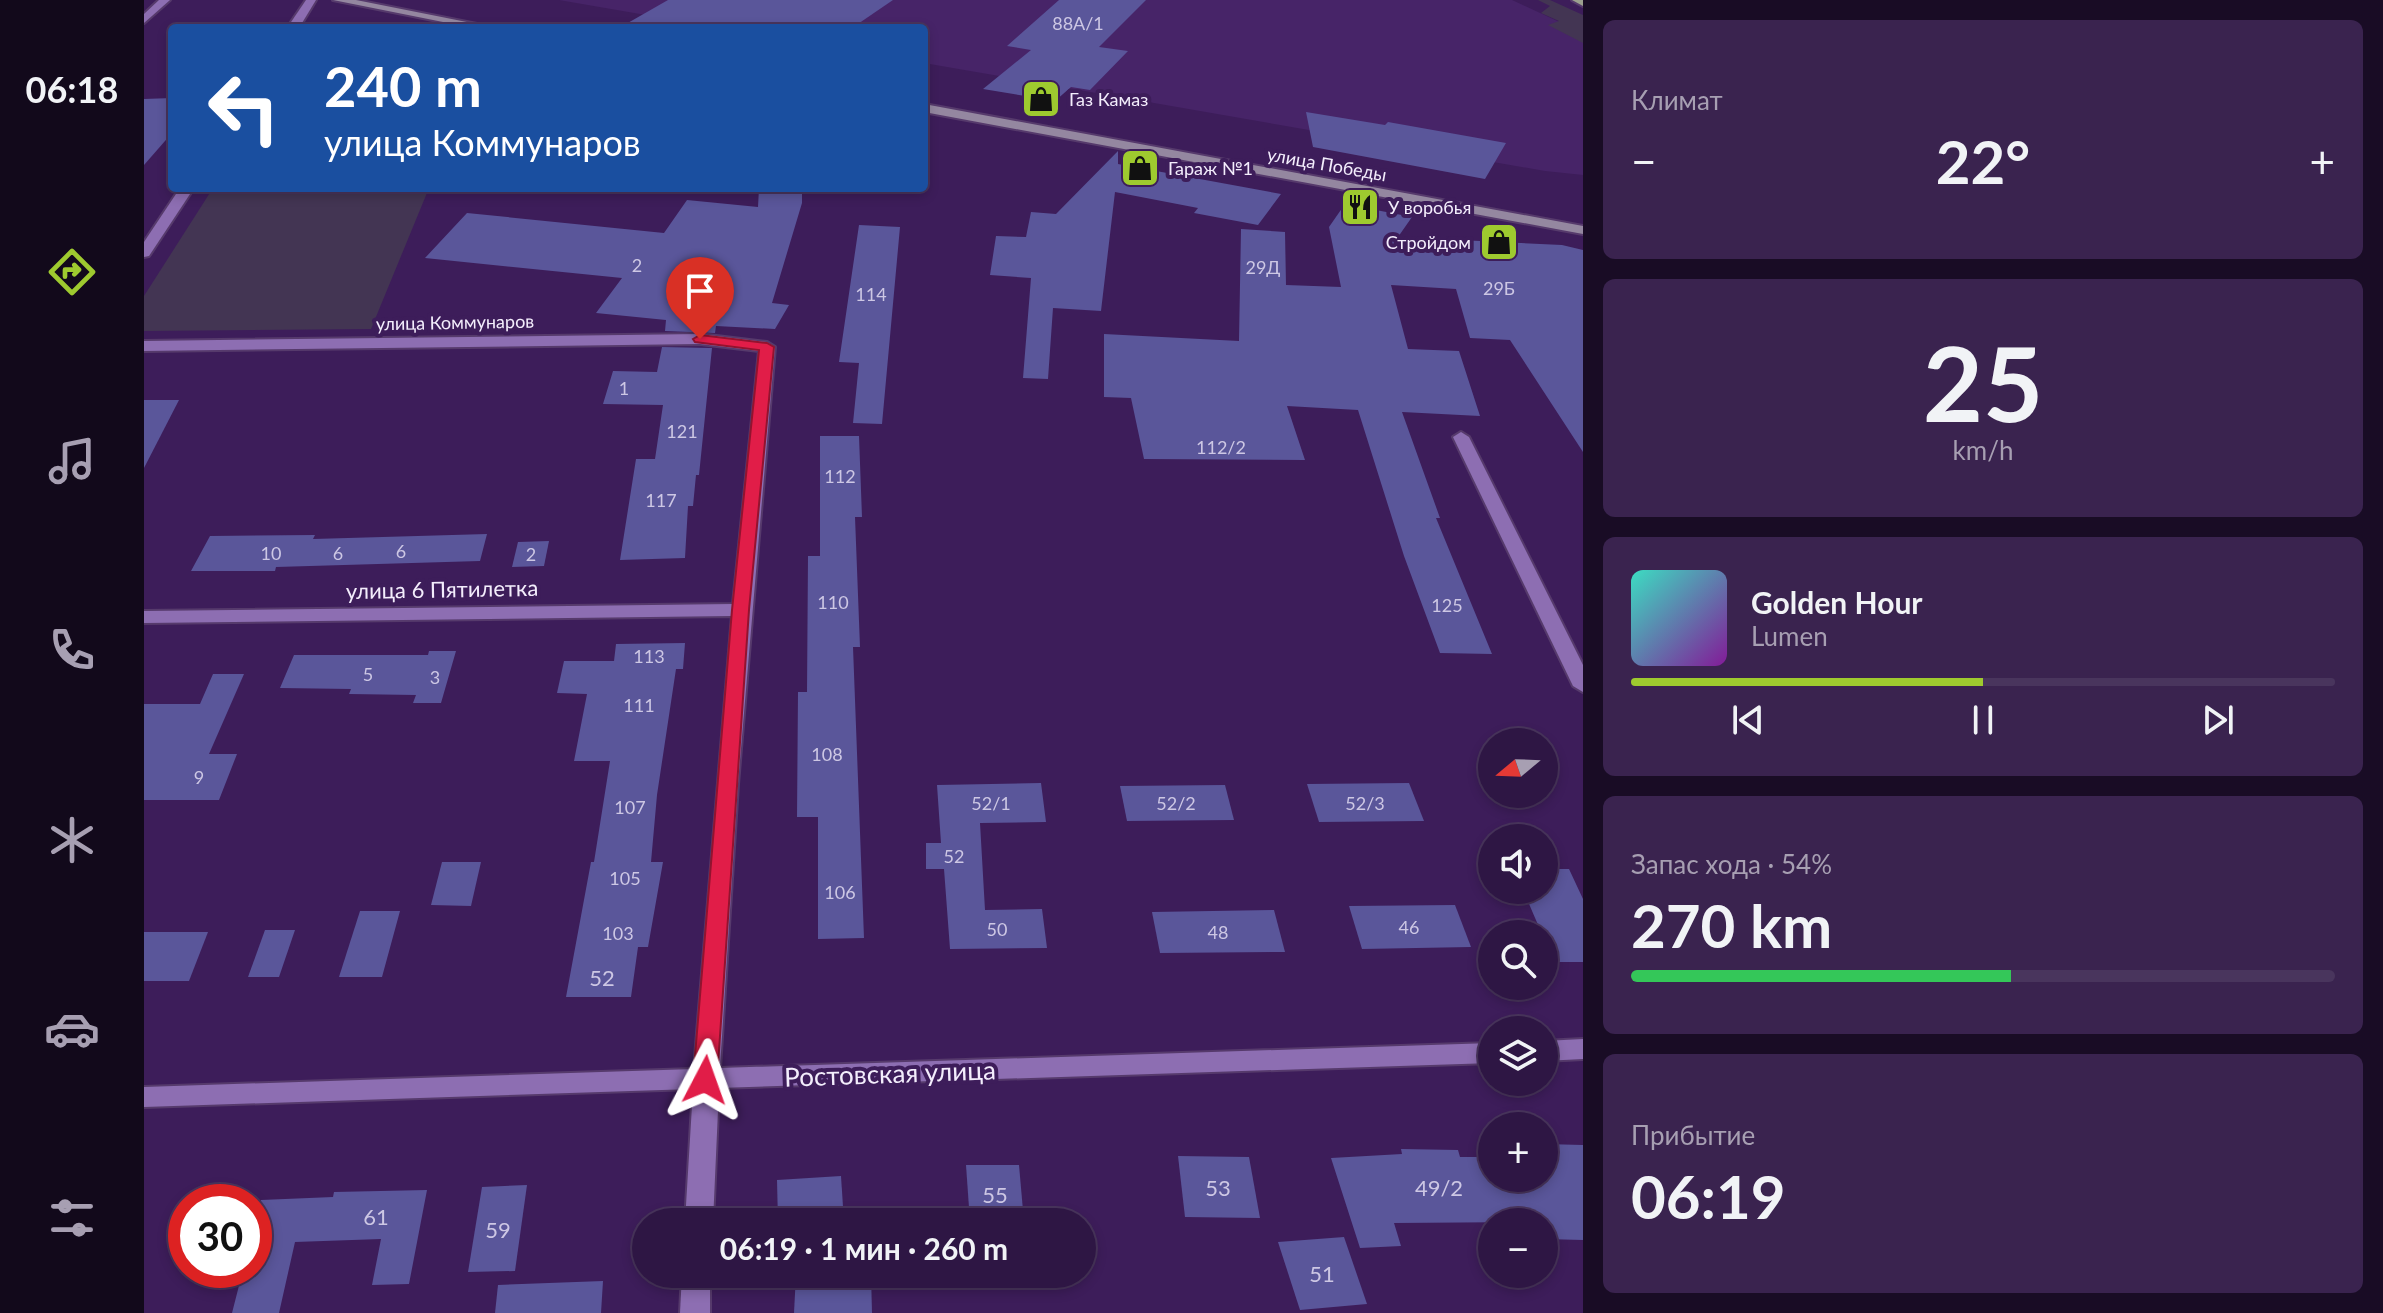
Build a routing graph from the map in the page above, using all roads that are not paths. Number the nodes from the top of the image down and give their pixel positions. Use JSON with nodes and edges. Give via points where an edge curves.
{"nodes":[{"id":1,"x":165,"y":0,"type":"edge"},
{"id":2,"x":311,"y":0,"type":"edge"},
{"id":3,"x":338,"y":0,"type":"edge"},
{"id":4,"x":1577,"y":0,"type":"edge"},
{"id":5,"x":1583,"y":3,"type":"edge"},
{"id":6,"x":144,"y":20,"type":"edge"},
{"id":7,"x":296,"y":24,"type":"edge"},
{"id":8,"x":469,"y":24,"type":"edge"},
{"id":9,"x":928,"y":109,"type":"edge"},
{"id":10,"x":184,"y":192,"type":"edge"},
{"id":11,"x":1583,"y":230,"type":"edge"},
{"id":12,"x":144,"y":253,"type":"edge"},
{"id":13,"x":144,"y":346,"type":"edge"},
{"id":14,"x":1461,"y":437,"type":"dead end"},
{"id":15,"x":741,"y":610,"type":"junction"},
{"id":16,"x":144,"y":617,"type":"edge"},
{"id":17,"x":1583,"y":686,"type":"edge"},
{"id":18,"x":1583,"y":1049,"type":"edge"},
{"id":19,"x":1558,"y":1050,"type":"edge"},
{"id":20,"x":1478,"y":1053,"type":"edge"},
{"id":21,"x":705,"y":1080,"type":"junction"},
{"id":22,"x":144,"y":1097,"type":"edge"},
{"id":23,"x":700,"y":1208,"type":"edge"},
{"id":24,"x":696,"y":1288,"type":"edge"},
{"id":25,"x":695,"y":1313,"type":"edge"}],
"edges":[{"from":1,"to":6,"type":"street"},
{"from":2,"to":7,"type":"street"},
{"from":3,"to":8,"type":"street"},
{"from":4,"to":5,"type":"main road"},
{"from":9,"to":11,"type":"street","name":"улица Победы"},
{"from":10,"to":12,"type":"street"},
{"from":13,"to":15,"type":"street","name":"улица Коммунаров","via":[[700,339],[767,347]]},
{"from":14,"to":17,"type":"street"},
{"from":15,"to":16,"type":"street","name":"улица 6 Пятилетка"},
{"from":15,"to":21,"type":"street"},
{"from":18,"to":19,"type":"street"},
{"from":20,"to":21,"type":"street","name":"Ростовская улица"},
{"from":21,"to":22,"type":"street","name":"Ростовская улица"},
{"from":21,"to":23,"type":"street"},
{"from":24,"to":25,"type":"street"}]}
